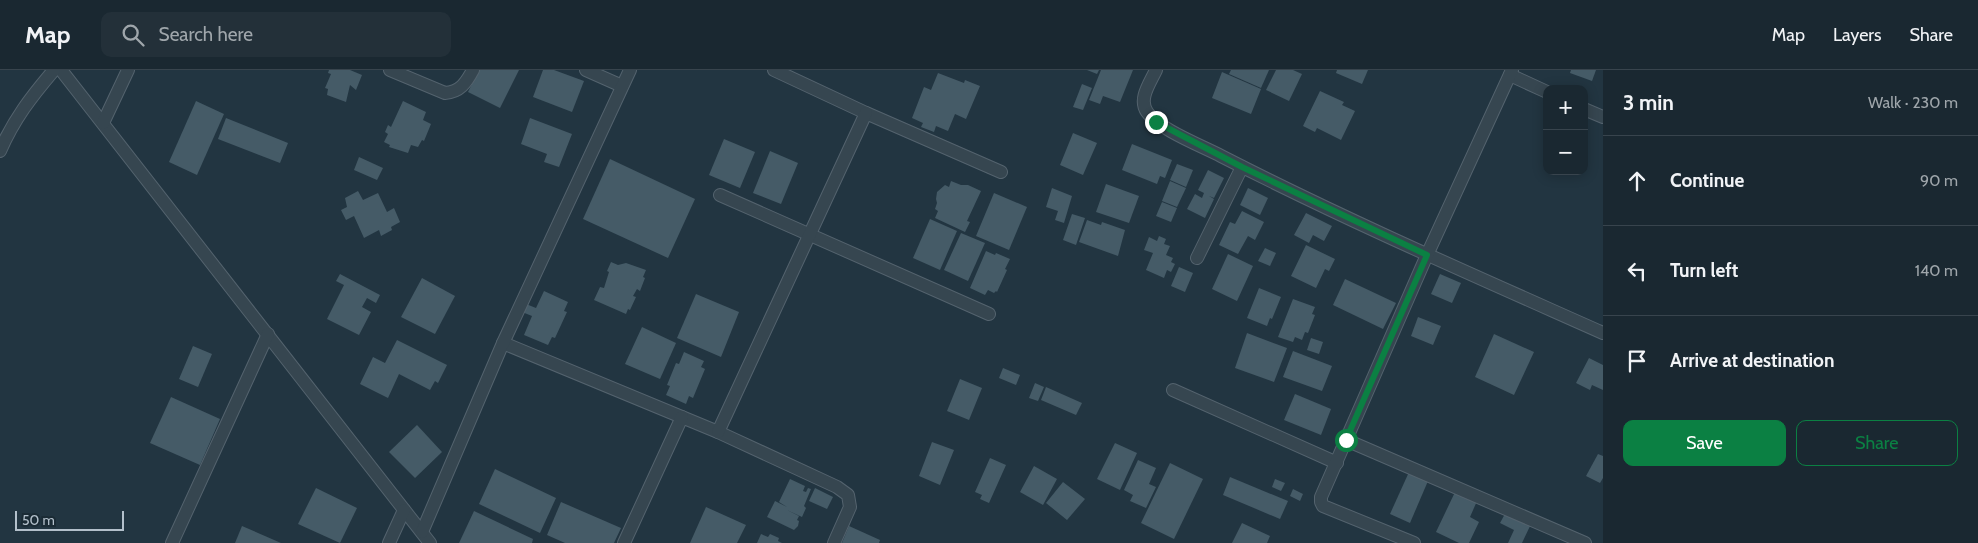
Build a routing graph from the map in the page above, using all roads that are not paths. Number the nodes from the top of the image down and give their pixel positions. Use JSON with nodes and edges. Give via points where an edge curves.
{"nodes":[{"id":1,"x":54,"y":70,"type":"edge"},
{"id":2,"x":61,"y":70,"type":"edge"},
{"id":3,"x":128,"y":70,"type":"edge"},
{"id":4,"x":390,"y":70,"type":"edge"},
{"id":5,"x":473,"y":70,"type":"edge"},
{"id":6,"x":586,"y":70,"type":"edge"},
{"id":7,"x":630,"y":70,"type":"edge"},
{"id":8,"x":774,"y":70,"type":"edge"},
{"id":9,"x":1156,"y":70,"type":"edge"},
{"id":10,"x":1511,"y":73,"type":"edge"},
{"id":11,"x":622,"y":86,"type":"junction"},
{"id":12,"x":1543,"y":90,"type":"edge"},
{"id":13,"x":1588,"y":111,"type":"edge"},
{"id":14,"x":866,"y":113,"type":"junction"},
{"id":15,"x":1603,"y":117,"type":"edge"},
{"id":16,"x":103,"y":123,"type":"junction"},
{"id":17,"x":0,"y":151,"type":"edge"},
{"id":18,"x":1242,"y":167,"type":"junction"},
{"id":19,"x":1001,"y":172,"type":"dead end"},
{"id":20,"x":720,"y":195,"type":"dead end"},
{"id":21,"x":810,"y":234,"type":"junction"},
{"id":22,"x":1427,"y":255,"type":"junction"},
{"id":23,"x":1197,"y":258,"type":"dead end"},
{"id":24,"x":989,"y":314,"type":"dead end"},
{"id":25,"x":1603,"y":333,"type":"edge"},
{"id":26,"x":268,"y":334,"type":"junction"},
{"id":27,"x":503,"y":343,"type":"junction"},
{"id":28,"x":1173,"y":390,"type":"dead end"},
{"id":29,"x":682,"y":417,"type":"junction"},
{"id":30,"x":718,"y":432,"type":"junction"},
{"id":31,"x":1346,"y":440,"type":"junction"},
{"id":32,"x":1337,"y":462,"type":"junction"},
{"id":33,"x":404,"y":510,"type":"junction"},
{"id":34,"x":422,"y":532,"type":"junction"},
{"id":35,"x":172,"y":543,"type":"edge"},
{"id":36,"x":389,"y":543,"type":"edge"},
{"id":37,"x":430,"y":543,"type":"edge"},
{"id":38,"x":624,"y":543,"type":"edge"},
{"id":39,"x":834,"y":543,"type":"edge"},
{"id":40,"x":1414,"y":543,"type":"edge"},
{"id":41,"x":1585,"y":543,"type":"edge"}],
"edges":[{"from":1,"to":17,"type":"street","via":[[28,100]]},
{"from":2,"to":16,"type":"street"},
{"from":3,"to":16,"type":"street"},
{"from":4,"to":5,"type":"street","via":[[445,93],[461,88]]},
{"from":6,"to":11,"type":"street"},
{"from":7,"to":11,"type":"street"},
{"from":8,"to":14,"type":"street"},
{"from":9,"to":18,"type":"street","via":[[1144,95],[1144,106],[1152,118]]},
{"from":10,"to":12,"type":"street"},
{"from":10,"to":22,"type":"street"},
{"from":11,"to":27,"type":"street"},
{"from":13,"to":15,"type":"street"},
{"from":14,"to":19,"type":"street"},
{"from":14,"to":21,"type":"street"},
{"from":16,"to":26,"type":"street"},
{"from":18,"to":22,"type":"street"},
{"from":18,"to":23,"type":"street"},
{"from":20,"to":21,"type":"street"},
{"from":21,"to":24,"type":"street"},
{"from":21,"to":30,"type":"street"},
{"from":22,"to":25,"type":"street"},
{"from":22,"to":31,"type":"street"},
{"from":26,"to":33,"type":"street"},
{"from":26,"to":35,"type":"street"},
{"from":27,"to":29,"type":"street"},
{"from":27,"to":34,"type":"street"},
{"from":28,"to":32,"type":"street"},
{"from":29,"to":30,"type":"street"},
{"from":29,"to":38,"type":"street"},
{"from":30,"to":39,"type":"street","via":[[848,495],[850,507]]},
{"from":31,"to":32,"type":"street"},
{"from":31,"to":41,"type":"street"},
{"from":32,"to":40,"type":"street","via":[[1321,497],[1323,506]]},
{"from":33,"to":34,"type":"street"},
{"from":33,"to":36,"type":"street"},
{"from":34,"to":37,"type":"street"}]}
